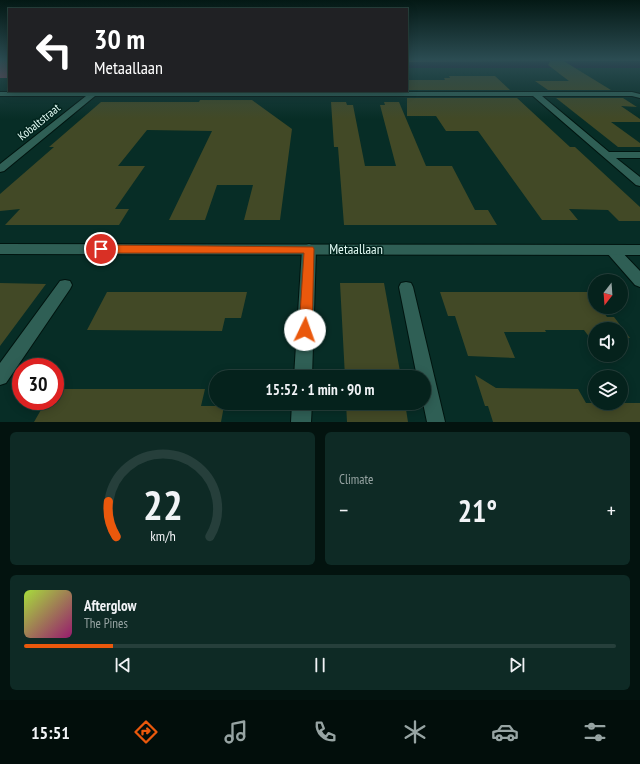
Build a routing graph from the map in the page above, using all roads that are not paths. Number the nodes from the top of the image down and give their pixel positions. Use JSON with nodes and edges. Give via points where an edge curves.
{"nodes":[{"id":1,"x":140,"y":92,"type":"edge"},
{"id":2,"x":0,"y":94,"type":"edge"},
{"id":3,"x":93,"y":94,"type":"junction"},
{"id":4,"x":535,"y":94,"type":"junction"},
{"id":5,"x":640,"y":96,"type":"edge"},
{"id":6,"x":607,"y":154,"type":"junction"},
{"id":7,"x":640,"y":154,"type":"edge"},
{"id":8,"x":0,"y":169,"type":"edge"},
{"id":9,"x":640,"y":183,"type":"edge"},
{"id":10,"x":0,"y":249,"type":"edge"},
{"id":11,"x":309,"y":249,"type":"junction"},
{"id":12,"x":612,"y":250,"type":"junction"},
{"id":13,"x":640,"y":250,"type":"edge"},
{"id":14,"x":640,"y":281,"type":"edge"},
{"id":15,"x":65,"y":285,"type":"dead end"},
{"id":16,"x":406,"y":287,"type":"dead end"},
{"id":17,"x":303,"y":370,"type":"edge"},
{"id":18,"x":0,"y":377,"type":"edge"},
{"id":19,"x":302,"y":410,"type":"edge"},
{"id":20,"x":301,"y":422,"type":"edge"},
{"id":21,"x":436,"y":422,"type":"edge"}],
"edges":[{"from":1,"to":3,"type":"street"},
{"from":1,"to":4,"type":"street"},
{"from":2,"to":3,"type":"street"},
{"from":3,"to":8,"type":"street","name":"Kobaltstraat"},
{"from":4,"to":5,"type":"street"},
{"from":4,"to":6,"type":"street"},
{"from":6,"to":7,"type":"street"},
{"from":6,"to":9,"type":"street"},
{"from":10,"to":11,"type":"street","name":"Metaallaan"},
{"from":11,"to":12,"type":"street","name":"Metaallaan"},
{"from":11,"to":17,"type":"street"},
{"from":12,"to":13,"type":"street","name":"Metaallaan"},
{"from":12,"to":14,"type":"street"},
{"from":15,"to":18,"type":"lane"},
{"from":16,"to":21,"type":"lane"},
{"from":19,"to":20,"type":"street"}]}
